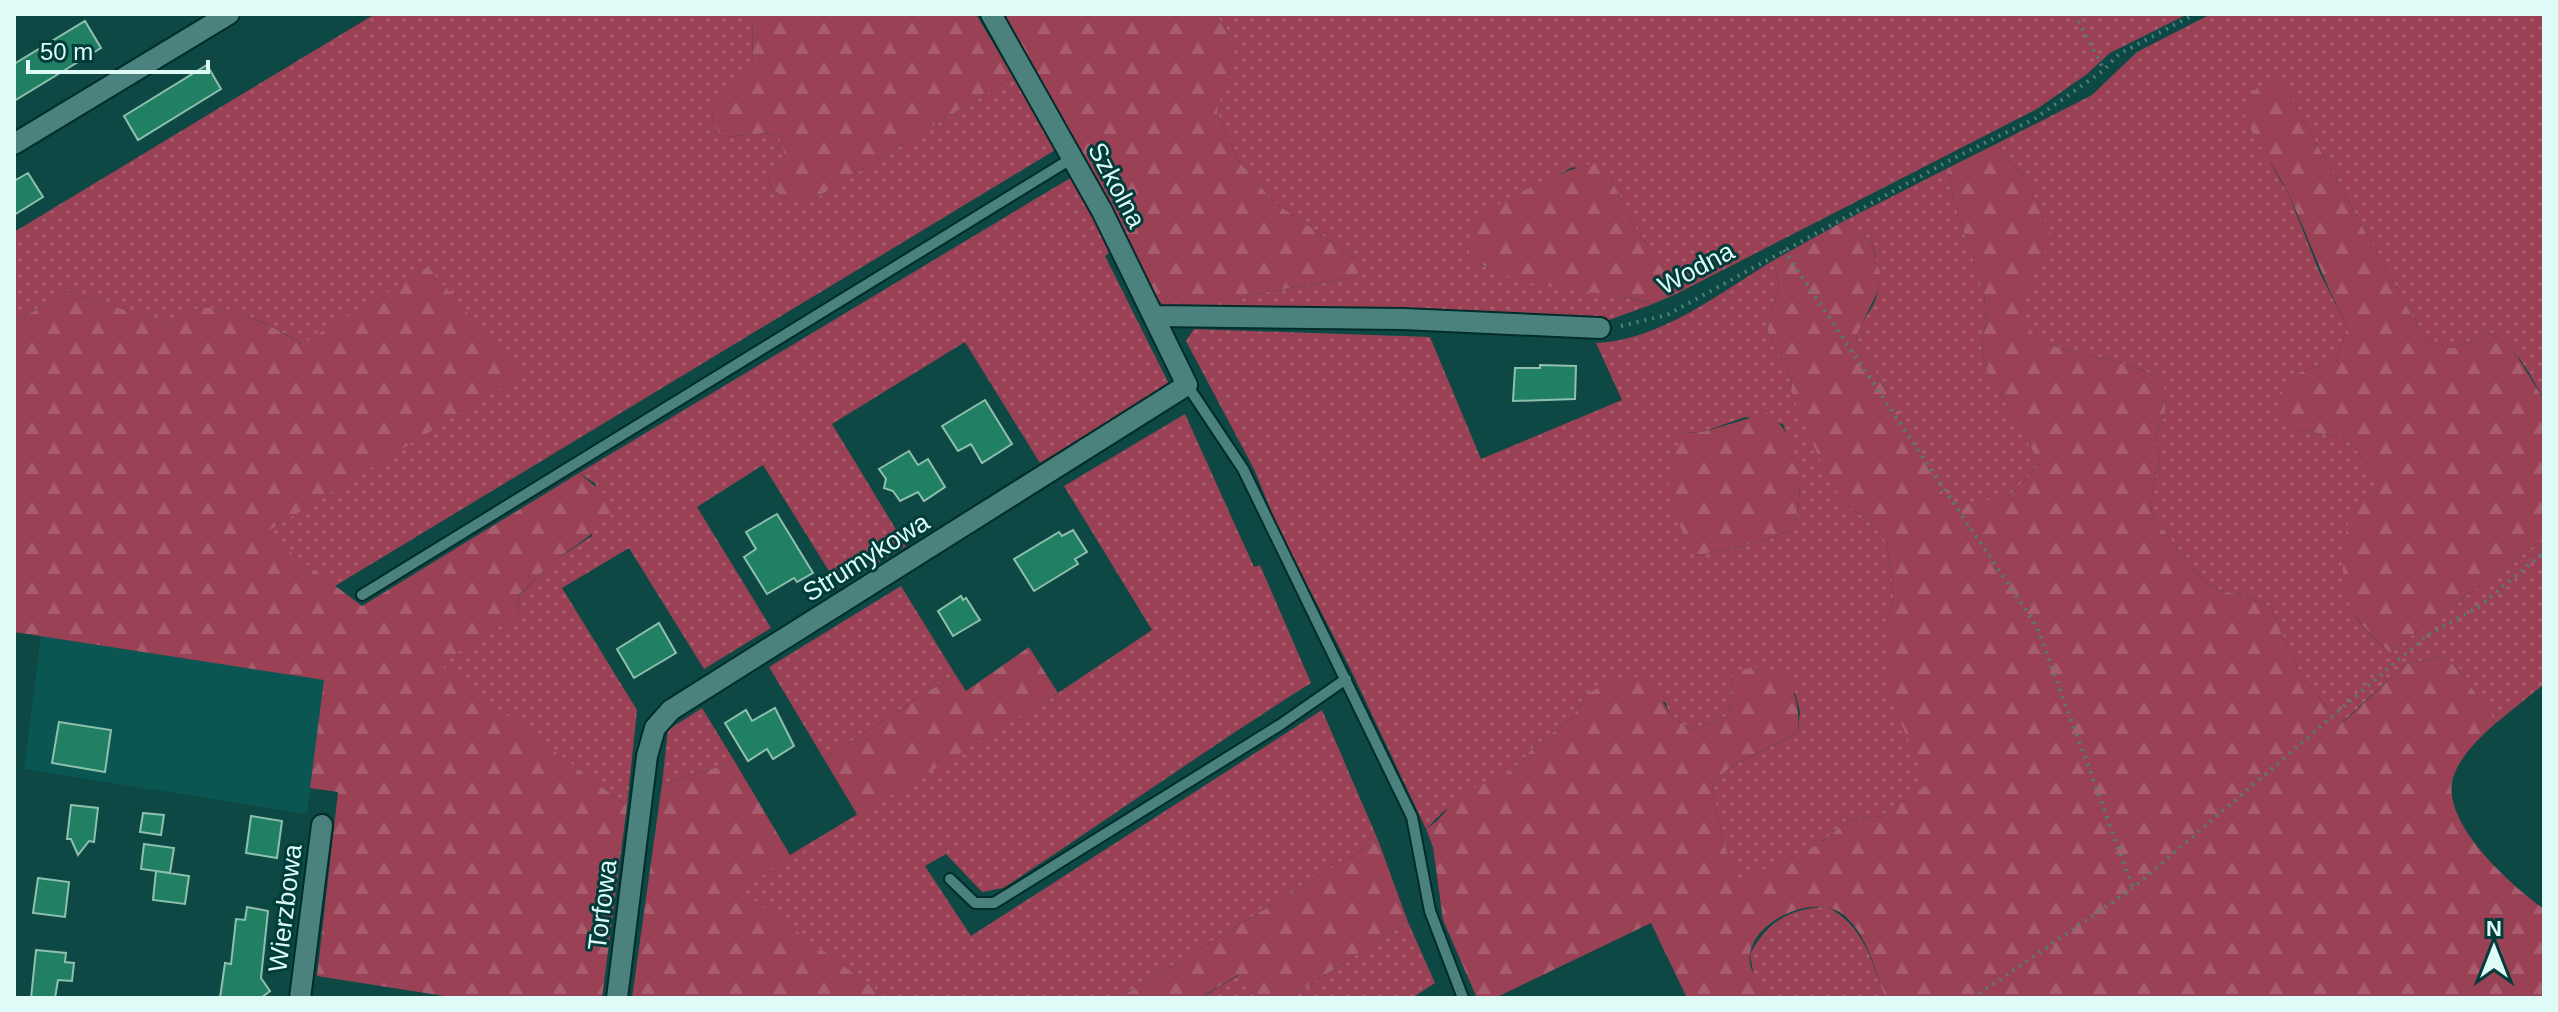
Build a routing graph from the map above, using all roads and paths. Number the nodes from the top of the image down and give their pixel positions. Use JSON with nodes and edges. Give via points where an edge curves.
{"nodes":[{"id":1,"x":229,"y":14,"type":"edge"},
{"id":2,"x":991,"y":14,"type":"edge"},
{"id":3,"x":2075,"y":14,"type":"edge"},
{"id":4,"x":2195,"y":14,"type":"edge"},
{"id":5,"x":2104,"y":70,"type":"junction"},
{"id":6,"x":14,"y":144,"type":"edge"},
{"id":7,"x":1074,"y":157,"type":"junction"},
{"id":8,"x":1784,"y":250,"type":"junction"},
{"id":9,"x":1155,"y":316,"type":"junction"},
{"id":10,"x":1600,"y":328,"type":"joint"},
{"id":11,"x":1187,"y":385,"type":"junction"},
{"id":12,"x":2544,"y":552,"type":"edge"},
{"id":13,"x":362,"y":595,"type":"dead end"},
{"id":14,"x":1346,"y":679,"type":"junction"},
{"id":15,"x":639,"y":818,"type":"joint"},
{"id":16,"x":322,"y":825,"type":"dead end"},
{"id":17,"x":950,"y":879,"type":"dead end"},
{"id":18,"x":2133,"y":888,"type":"junction"},
{"id":19,"x":300,"y":998,"type":"edge"},
{"id":20,"x":617,"y":998,"type":"edge"},
{"id":21,"x":1463,"y":998,"type":"edge"},
{"id":22,"x":1973,"y":998,"type":"edge"}],
"edges":[{"from":1,"to":6,"type":"street"},
{"from":2,"to":7,"type":"street","name":"Szkolna"},
{"from":3,"to":5,"type":"path"},
{"from":4,"to":5,"type":"path","name":"Wodna","via":[[2119,54]]},
{"from":5,"to":8,"type":"path","name":"Wodna","via":[[2036,118]]},
{"from":7,"to":9,"type":"street","name":"Szkolna"},
{"from":7,"to":13,"type":"lane"},
{"from":8,"to":10,"type":"path","name":"Wodna","via":[[1667,315]]},
{"from":8,"to":18,"type":"path","via":[[2037,627]]},
{"from":9,"to":10,"type":"street"},
{"from":9,"to":11,"type":"street","name":"Szkolna"},
{"from":11,"to":14,"type":"lane","via":[[1243,469]]},
{"from":11,"to":15,"type":"street","name":"Strumykowa","via":[[671,710],[655,728]]},
{"from":12,"to":18,"type":"path","via":[[2480,606],[2426,636]]},
{"from":14,"to":17,"type":"lane","via":[[994,903],[975,903]]},
{"from":14,"to":21,"type":"lane","via":[[1412,817],[1430,911]]},
{"from":15,"to":20,"type":"street","name":"Torfowa"},
{"from":16,"to":19,"type":"street","name":"Wierzbowa"},
{"from":18,"to":22,"type":"path"}]}
